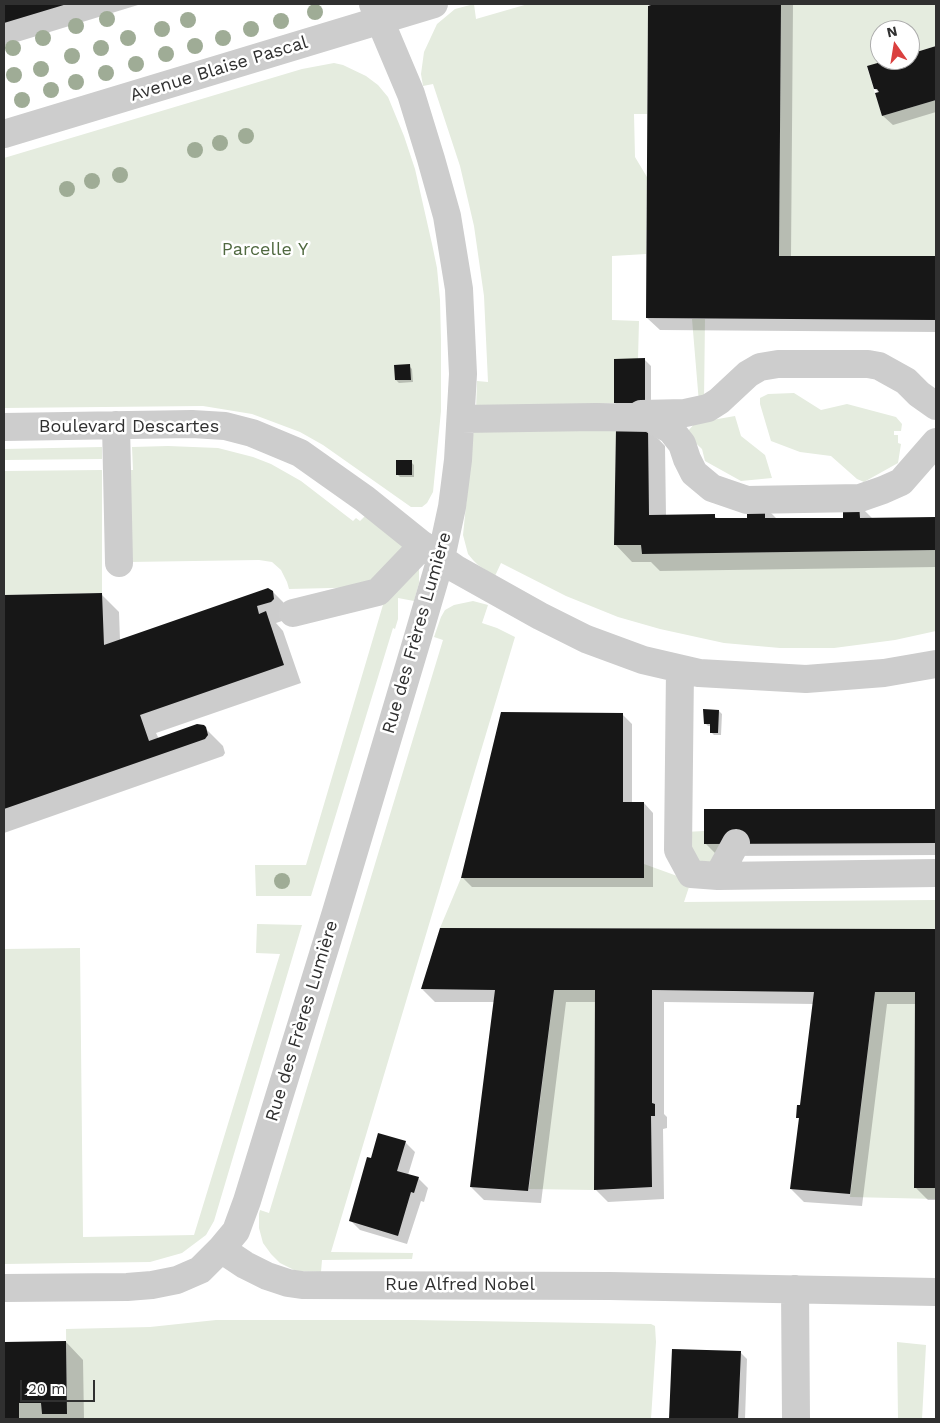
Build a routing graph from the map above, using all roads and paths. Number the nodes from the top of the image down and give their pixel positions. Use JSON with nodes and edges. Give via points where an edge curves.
{"nodes":[{"id":1,"x":434,"y":4,"type":"edge"},
{"id":2,"x":377,"y":12,"type":"edge"},
{"id":3,"x":4,"y":134,"type":"edge"},
{"id":4,"x":936,"y":406,"type":"edge"},
{"id":5,"x":596,"y":417,"type":"junction"},
{"id":6,"x":461,"y":419,"type":"junction"},
{"id":7,"x":116,"y":425,"type":"junction"},
{"id":8,"x":4,"y":427,"type":"edge"},
{"id":9,"x":936,"y":442,"type":"edge"},
{"id":10,"x":432,"y":551,"type":"junction"},
{"id":11,"x":118,"y":563,"type":"dead end"},
{"id":12,"x":293,"y":613,"type":"dead end"},
{"id":13,"x":936,"y":664,"type":"edge"},
{"id":14,"x":680,"y":669,"type":"junction"},
{"id":15,"x":736,"y":843,"type":"dead end"},
{"id":16,"x":936,"y":873,"type":"edge"},
{"id":17,"x":718,"y":876,"type":"junction"},
{"id":18,"x":221,"y":1250,"type":"junction"},
{"id":19,"x":4,"y":1288,"type":"edge"},
{"id":20,"x":795,"y":1289,"type":"junction"},
{"id":21,"x":936,"y":1292,"type":"edge"},
{"id":22,"x":796,"y":1419,"type":"edge"}],
"edges":[{"from":1,"to":2,"type":"street","name":"Avenue Blaise Pascal"},
{"from":2,"to":3,"type":"street","name":"Avenue Blaise Pascal"},
{"from":2,"to":6,"type":"street","name":"Rue des Frères Lumière","via":[[411,94],[446,216],[459,299],[463,374]]},
{"from":4,"to":5,"type":"street","via":[[906,381],[879,366],[778,364],[760,367],[708,408]]},
{"from":5,"to":6,"type":"street"},
{"from":5,"to":9,"type":"street","via":[[650,418],[659,422],[671,430],[682,444],[694,472],[712,488],[747,500],[860,498],[901,482]]},
{"from":6,"to":10,"type":"street","name":"Rue des Frères Lumière","via":[[452,507]]},
{"from":7,"to":8,"type":"street","name":"Boulevard Descartes"},
{"from":7,"to":10,"type":"street","name":"Boulevard Descartes","via":[[192,424],[252,432],[300,453],[365,498]]},
{"from":7,"to":11,"type":"street"},
{"from":10,"to":12,"type":"street","via":[[378,592]]},
{"from":10,"to":14,"type":"street","name":"Boulevard Descartes","via":[[456,569],[586,639],[643,660]]},
{"from":10,"to":18,"type":"street","name":"Rue des Frères Lumière","via":[[336,912],[247,1201],[236,1231]]},
{"from":13,"to":14,"type":"street","name":"Boulevard Descartes","via":[[884,674],[806,679]]},
{"from":14,"to":17,"type":"street","via":[[678,850],[691,874]]},
{"from":15,"to":17,"type":"street"},
{"from":16,"to":17,"type":"street"},
{"from":18,"to":19,"type":"street","via":[[200,1270],[177,1280],[152,1285]]},
{"from":18,"to":20,"type":"street","name":"Rue Alfred Nobel","via":[[267,1276],[302,1285]]},
{"from":20,"to":21,"type":"street","name":"Rue Alfred Nobel"},
{"from":20,"to":22,"type":"street"}]}
